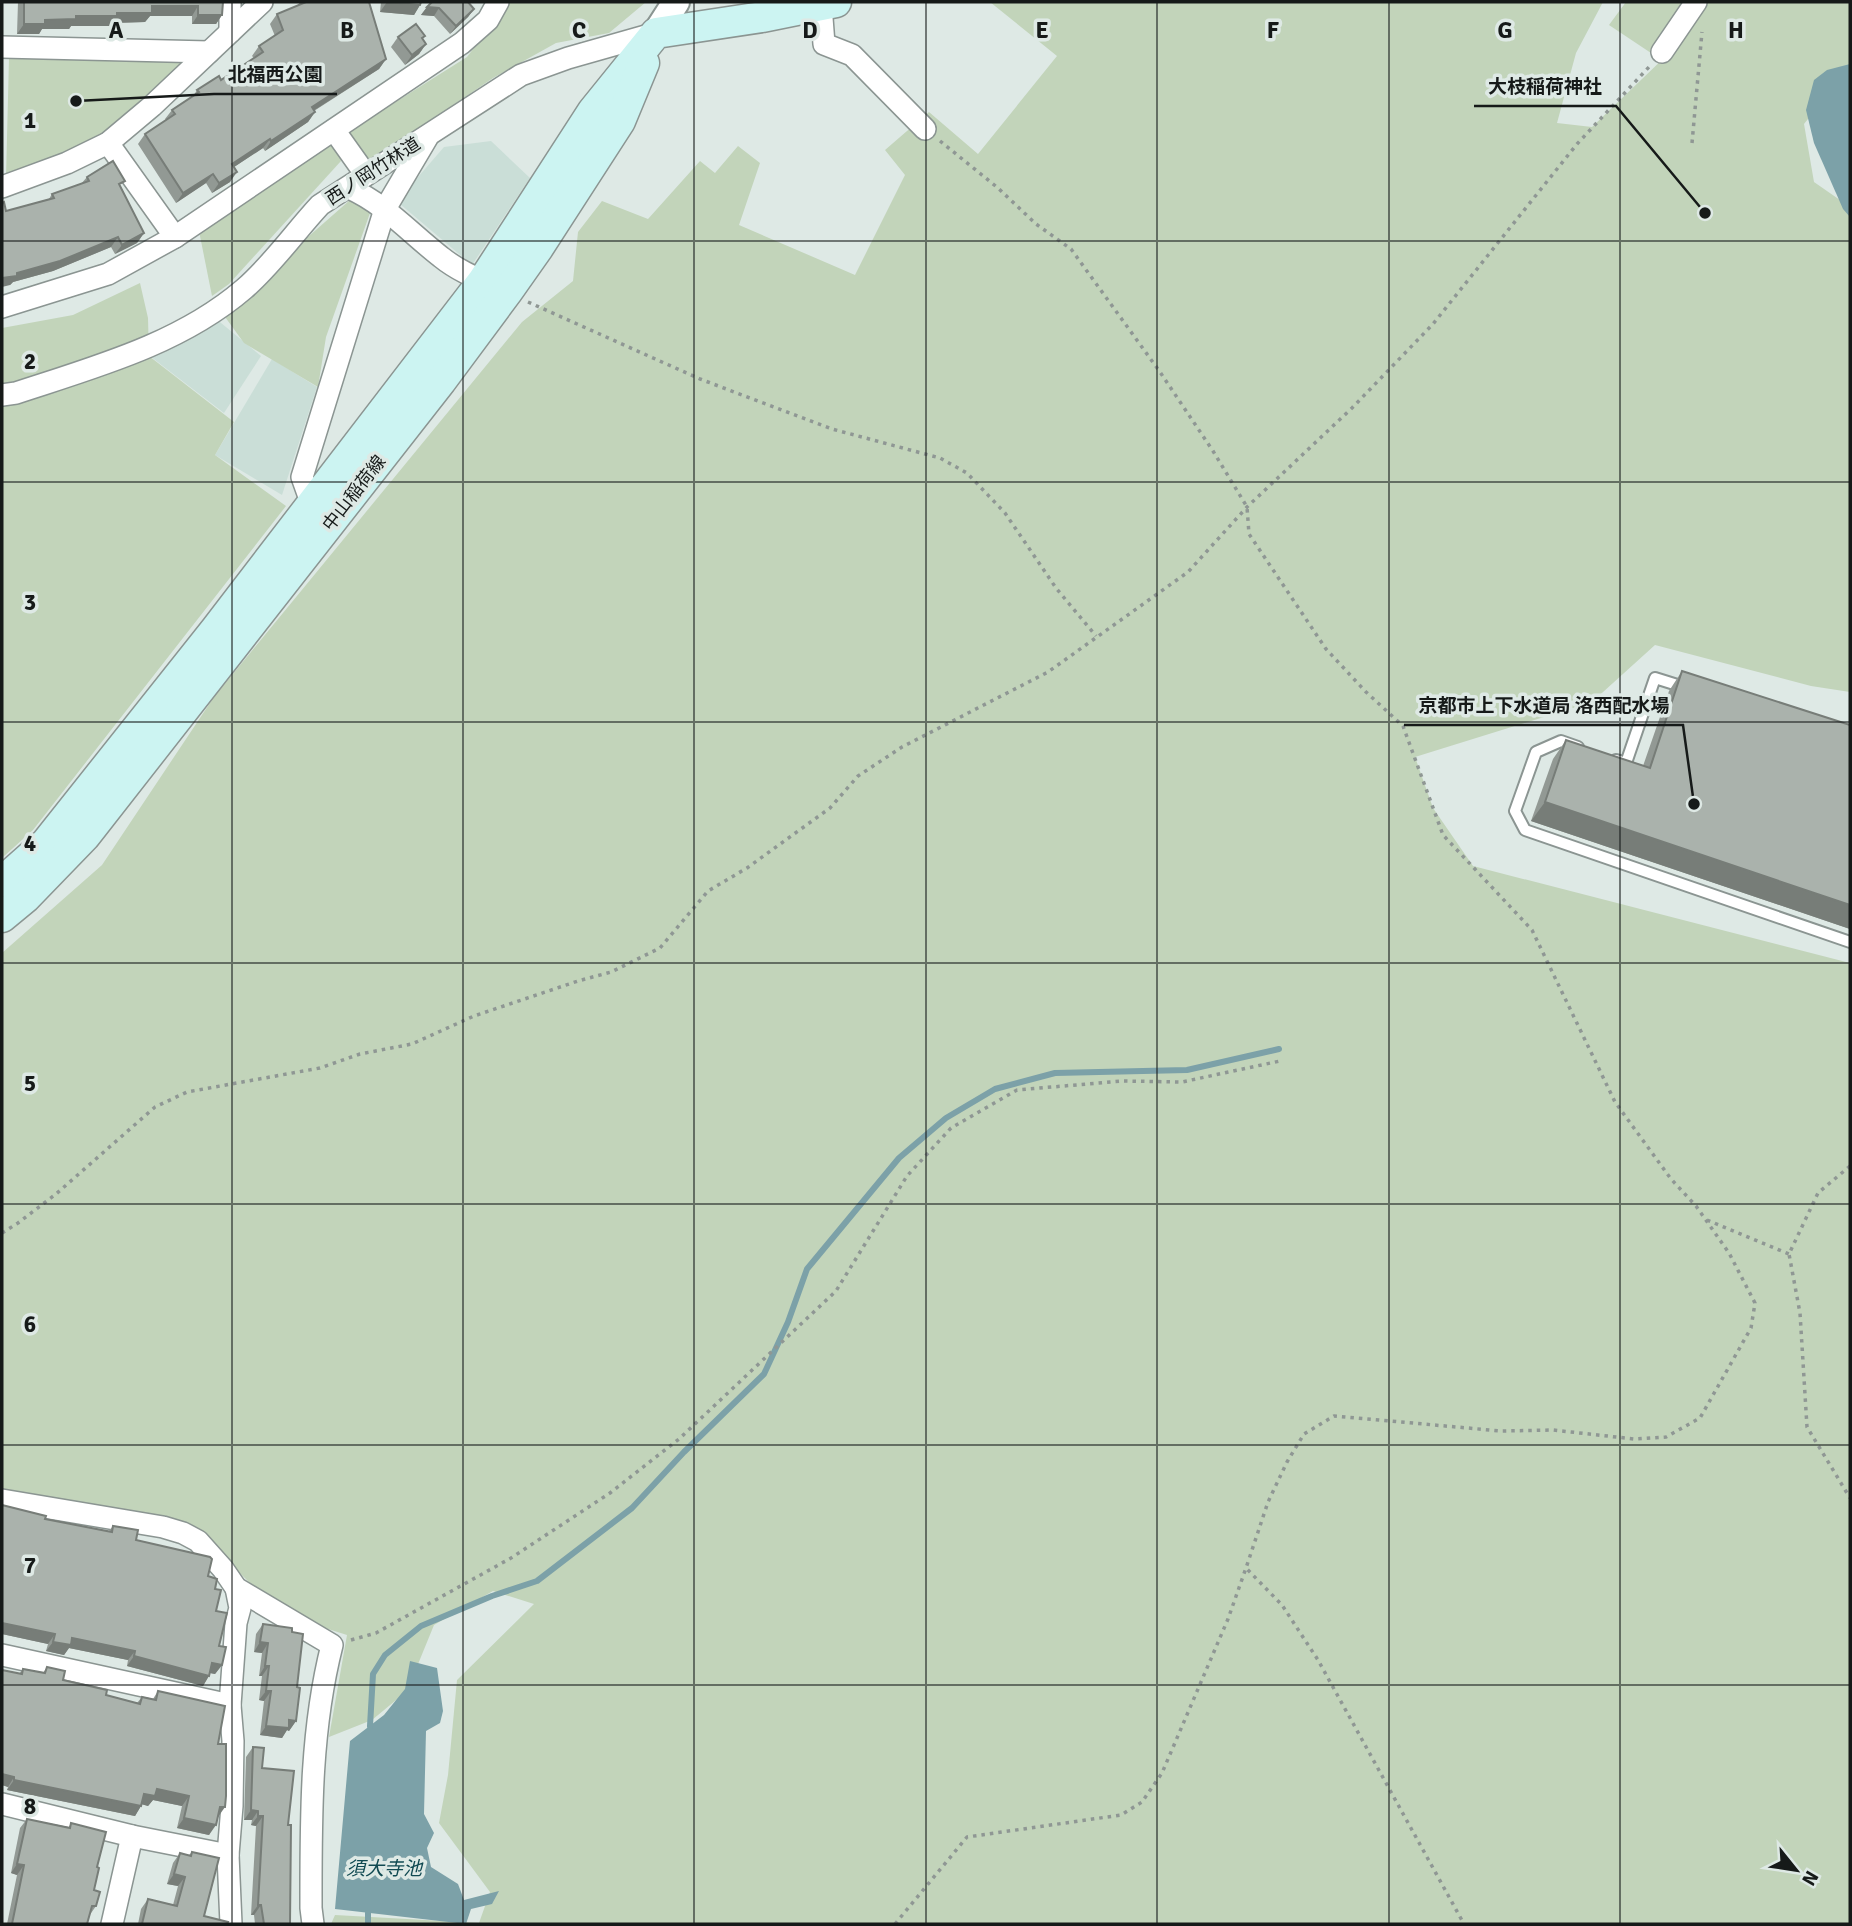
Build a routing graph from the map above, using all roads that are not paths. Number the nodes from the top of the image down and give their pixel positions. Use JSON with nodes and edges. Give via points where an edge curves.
{"nodes":[{"id":1,"x":230,"y":2,"type":"edge"},
{"id":2,"x":262,"y":2,"type":"edge"},
{"id":3,"x":498,"y":2,"type":"edge"},
{"id":4,"x":676,"y":2,"type":"edge"},
{"id":5,"x":828,"y":3,"type":"edge"},
{"id":6,"x":1699,"y":12,"type":"edge"},
{"id":7,"x":230,"y":33,"type":"junction"},
{"id":8,"x":656,"y":33,"type":"junction"},
{"id":9,"x":2,"y":47,"type":"edge"},
{"id":10,"x":209,"y":52,"type":"junction"},
{"id":11,"x":1662,"y":52,"type":"road end"},
{"id":12,"x":925,"y":129,"type":"road end"},
{"id":13,"x":334,"y":130,"type":"junction"},
{"id":14,"x":429,"y":134,"type":"junction"},
{"id":15,"x":108,"y":143,"type":"junction"},
{"id":16,"x":366,"y":175,"type":"junction"},
{"id":17,"x":2,"y":187,"type":"edge"},
{"id":18,"x":349,"y":188,"type":"junction"},
{"id":19,"x":385,"y":209,"type":"junction"},
{"id":20,"x":175,"y":237,"type":"junction"},
{"id":21,"x":495,"y":287,"type":"junction"},
{"id":22,"x":2,"y":307,"type":"edge"},
{"id":23,"x":2,"y":395,"type":"edge"},
{"id":24,"x":312,"y":505,"type":"junction"},
{"id":25,"x":1694,"y":690,"type":"edge"},
{"id":26,"x":1587,"y":750,"type":"edge"},
{"id":27,"x":1600,"y":754,"type":"edge"},
{"id":28,"x":2,"y":883,"type":"edge"},
{"id":29,"x":2,"y":917,"type":"edge"},
{"id":30,"x":1850,"y":942,"type":"edge"},
{"id":31,"x":2,"y":1500,"type":"edge"},
{"id":32,"x":236,"y":1588,"type":"junction"},
{"id":33,"x":2,"y":1655,"type":"edge"},
{"id":34,"x":230,"y":1705,"type":"junction"},
{"id":35,"x":2,"y":1804,"type":"edge"},
{"id":36,"x":132,"y":1836,"type":"junction"},
{"id":37,"x":228,"y":1855,"type":"junction"},
{"id":38,"x":112,"y":1924,"type":"edge"},
{"id":39,"x":231,"y":1924,"type":"edge"},
{"id":40,"x":313,"y":1924,"type":"edge"}],
"edges":[{"from":1,"to":7,"type":"street"},
{"from":2,"to":7,"type":"street"},
{"from":3,"to":13,"type":"street","via":[[488,20],[462,43]]},
{"from":4,"to":8,"type":"street"},
{"from":5,"to":8,"type":"main road"},
{"from":5,"to":12,"type":"street","via":[[824,44],[852,55]]},
{"from":6,"to":11,"type":"street"},
{"from":7,"to":10,"type":"street"},
{"from":8,"to":14,"type":"street","name":"西ノ岡竹林道","via":[[521,75]]},
{"from":8,"to":21,"type":"main road","name":"中山稲荷線","via":[[620,121],[538,248]]},
{"from":9,"to":10,"type":"street"},
{"from":10,"to":15,"type":"street"},
{"from":13,"to":16,"type":"street"},
{"from":13,"to":20,"type":"street"},
{"from":14,"to":16,"type":"street","name":"西ノ岡竹林道"},
{"from":14,"to":19,"type":"street"},
{"from":15,"to":17,"type":"street"},
{"from":15,"to":20,"type":"street"},
{"from":16,"to":18,"type":"street","name":"西ノ岡竹林道"},
{"from":18,"to":19,"type":"street"},
{"from":18,"to":23,"type":"street","name":"西ノ岡竹林道","via":[[320,205],[270,264],[193,326],[113,361]]},
{"from":19,"to":21,"type":"street","via":[[443,258]]},
{"from":19,"to":24,"type":"street","via":[[302,477]]},
{"from":20,"to":22,"type":"street","via":[[108,274]]},
{"from":21,"to":24,"type":"main road","name":"中山稲荷線"},
{"from":21,"to":29,"type":"main road","name":"中山稲荷線","via":[[432,392],[85,836]]},
{"from":24,"to":28,"type":"main road","name":"中山稲荷線","via":[[46,843]]},
{"from":25,"to":27,"type":"lane","via":[[1655,677],[1626,763]]},
{"from":26,"to":30,"type":"lane","via":[[1561,741],[1536,752],[1515,811],[1525,830]]},
{"from":31,"to":32,"type":"street","via":[[183,1533],[198,1541]]},
{"from":32,"to":34,"type":"street","via":[[240,1608]]},
{"from":32,"to":40,"type":"street","via":[[332,1645],[310,1791]]},
{"from":33,"to":34,"type":"street"},
{"from":34,"to":37,"type":"street"},
{"from":35,"to":36,"type":"street"},
{"from":36,"to":37,"type":"street"},
{"from":36,"to":38,"type":"street"},
{"from":37,"to":39,"type":"street"}]}
